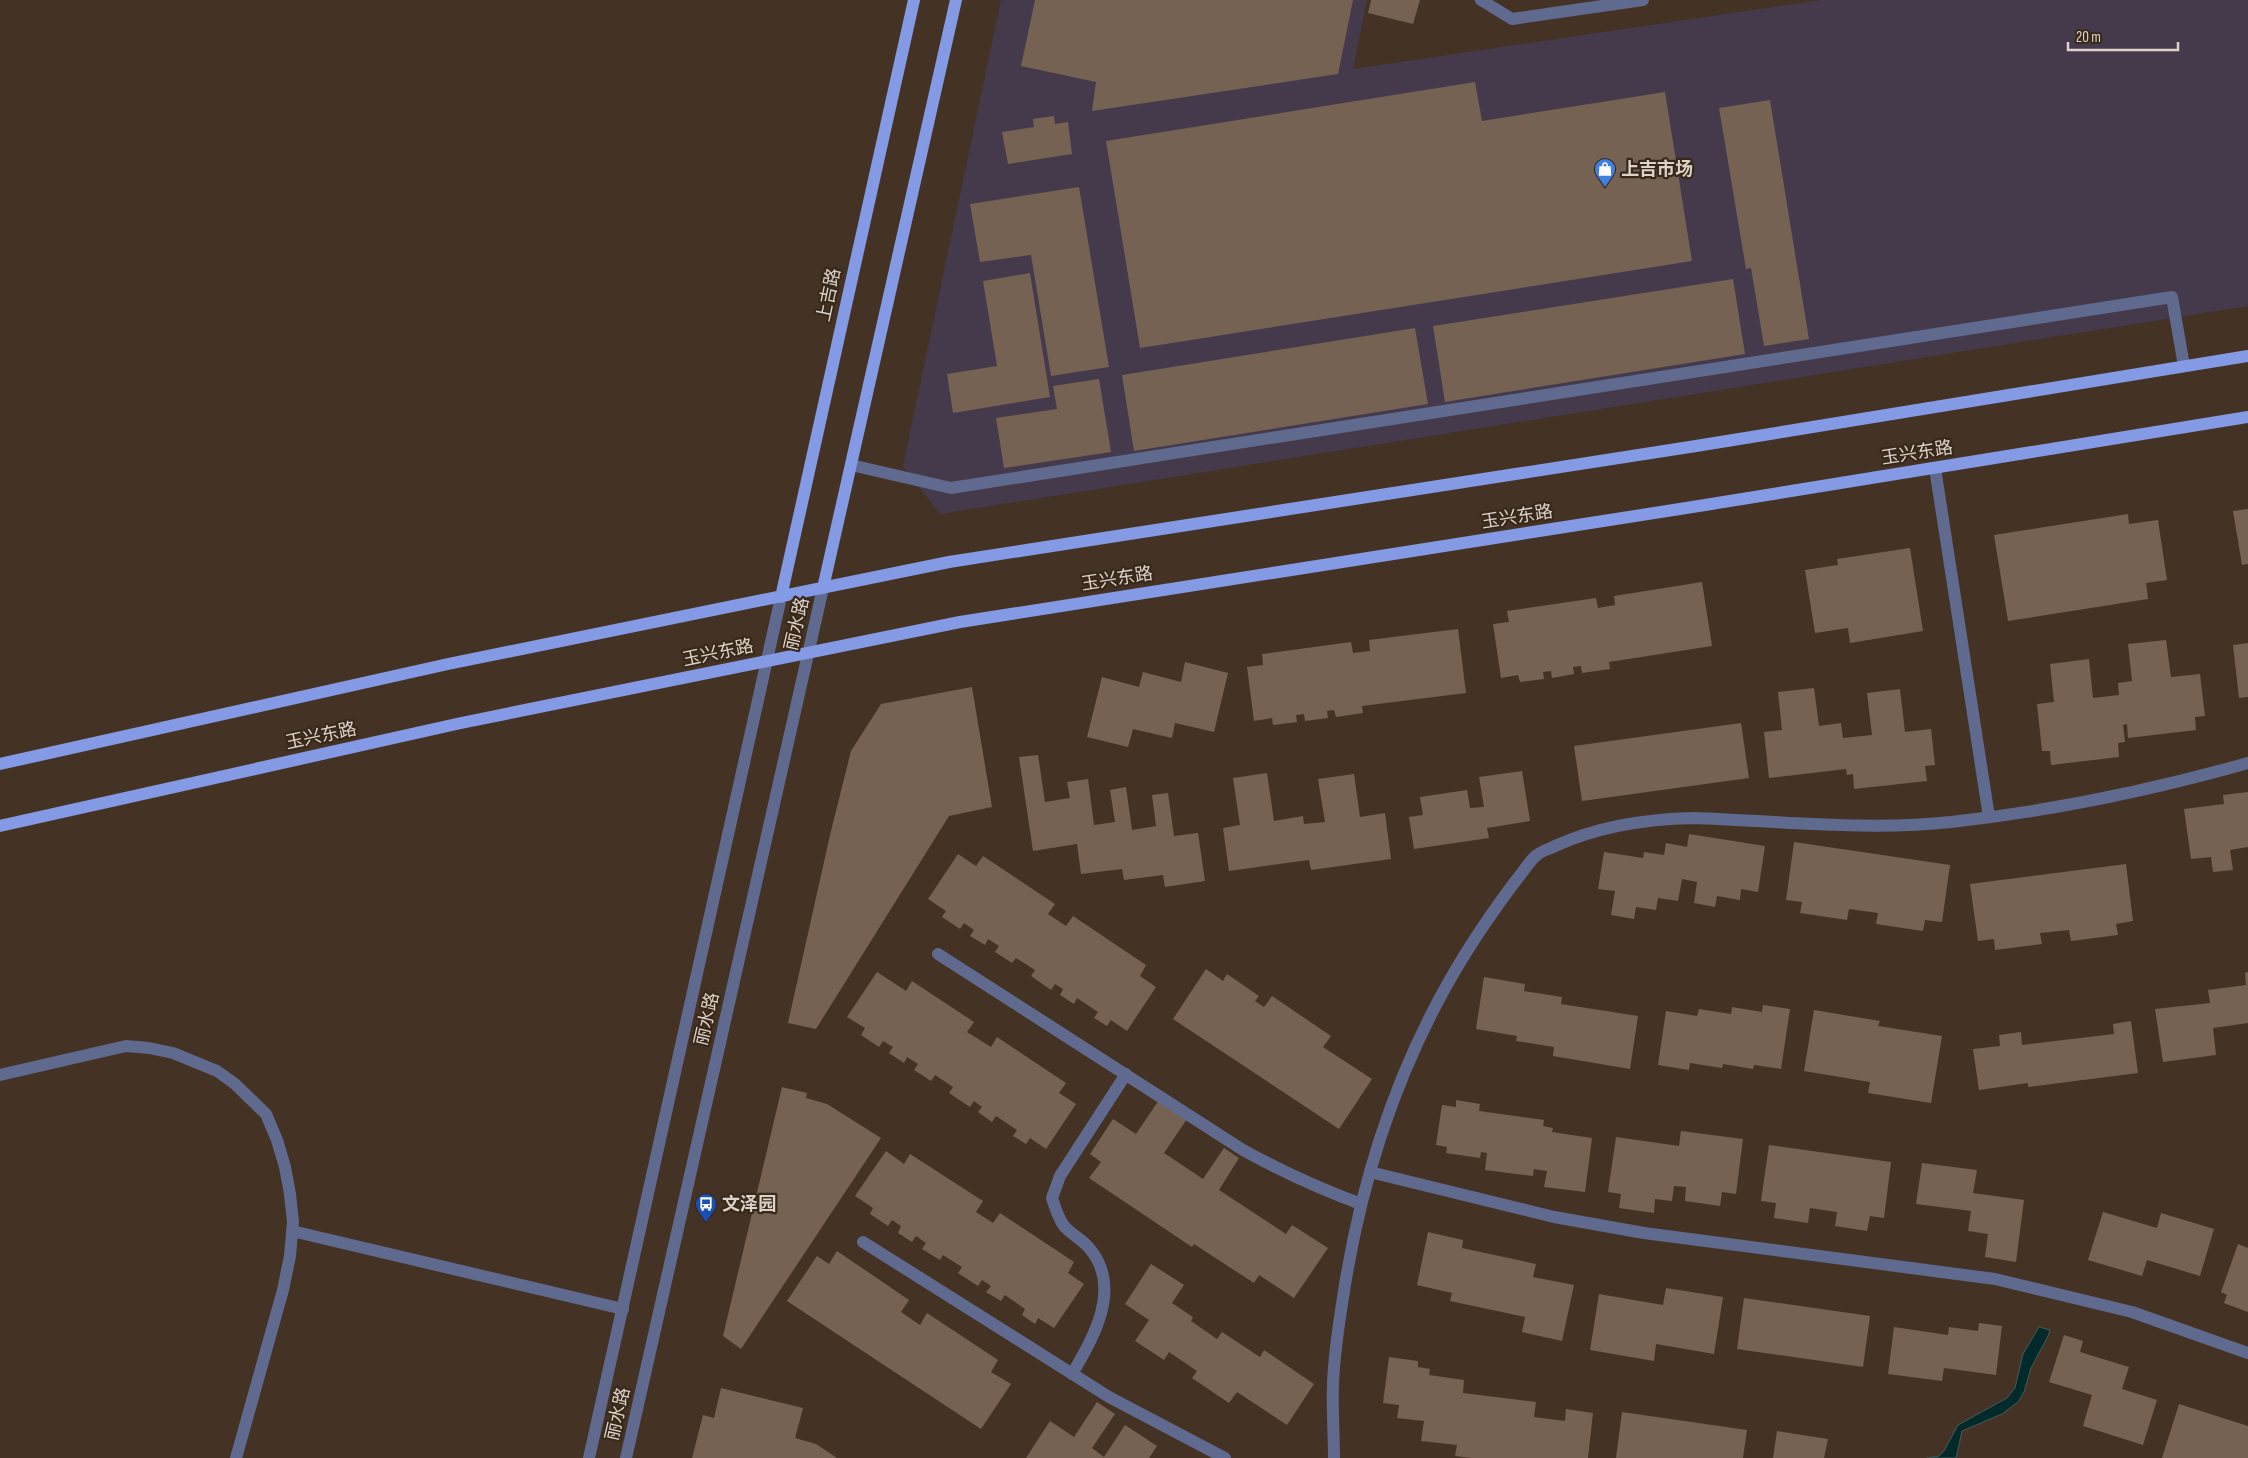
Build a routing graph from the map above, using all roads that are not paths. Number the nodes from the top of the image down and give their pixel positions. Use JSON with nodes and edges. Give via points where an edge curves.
{"nodes":[{"id":1,"x":914,"y":0,"type":"edge"},
{"id":2,"x":956,"y":0,"type":"edge"},
{"id":3,"x":1481,"y":0,"type":"edge"},
{"id":4,"x":1643,"y":0,"type":"edge"},
{"id":5,"x":2248,"y":356,"type":"edge"},
{"id":6,"x":2184,"y":366,"type":"junction"},
{"id":7,"x":2248,"y":417,"type":"edge"},
{"id":8,"x":850,"y":465,"type":"junction"},
{"id":9,"x":1935,"y":468,"type":"junction"},
{"id":10,"x":823,"y":588,"type":"junction"},
{"id":11,"x":780,"y":597,"type":"junction"},
{"id":12,"x":808,"y":652,"type":"junction"},
{"id":13,"x":766,"y":661,"type":"junction"},
{"id":14,"x":2248,"y":762,"type":"edge"},
{"id":15,"x":0,"y":764,"type":"edge"},
{"id":16,"x":1989,"y":817,"type":"junction"},
{"id":17,"x":0,"y":826,"type":"edge"},
{"id":18,"x":938,"y":954,"type":"dead end"},
{"id":19,"x":0,"y":1074,"type":"edge"},
{"id":20,"x":1126,"y":1074,"type":"junction"},
{"id":21,"x":1370,"y":1172,"type":"junction"},
{"id":22,"x":1361,"y":1204,"type":"junction"},
{"id":23,"x":292,"y":1231,"type":"junction"},
{"id":24,"x":863,"y":1242,"type":"dead end"},
{"id":25,"x":623,"y":1309,"type":"junction"},
{"id":26,"x":2248,"y":1353,"type":"edge"},
{"id":27,"x":1072,"y":1374,"type":"junction"},
{"id":28,"x":236,"y":1458,"type":"edge"},
{"id":29,"x":590,"y":1458,"type":"edge"},
{"id":30,"x":626,"y":1458,"type":"edge"},
{"id":31,"x":1225,"y":1458,"type":"edge"},
{"id":32,"x":1334,"y":1458,"type":"edge"}],
"edges":[{"from":1,"to":11,"type":"main road","name":"上吉路"},
{"from":2,"to":8,"type":"main road"},
{"from":3,"to":4,"type":"street","via":[[1512,19]]},
{"from":5,"to":6,"type":"main road"},
{"from":6,"to":8,"type":"street","via":[[2172,297],[951,488]]},
{"from":6,"to":10,"type":"main road","via":[[1696,446],[949,562]]},
{"from":7,"to":9,"type":"main road","name":"玉兴东路"},
{"from":8,"to":10,"type":"main road"},
{"from":9,"to":12,"type":"main road","name":"玉兴东路","via":[[960,622]]},
{"from":9,"to":16,"type":"street"},
{"from":10,"to":11,"type":"main road"},
{"from":10,"to":12,"type":"street","name":"丽水路"},
{"from":11,"to":13,"type":"street","name":"丽水路"},
{"from":11,"to":15,"type":"main road","via":[[448,664]]},
{"from":12,"to":13,"type":"main road","name":"玉兴东路"},
{"from":12,"to":30,"type":"street","name":"丽水路"},
{"from":13,"to":17,"type":"main road","name":"玉兴东路","via":[[461,723]]},
{"from":13,"to":25,"type":"street","name":"丽水路"},
{"from":14,"to":16,"type":"street","via":[[2137,790]]},
{"from":16,"to":21,"type":"street","via":[[1885,825],[1664,818],[1606,828],[1570,839],[1537,855],[1498,903],[1438,1000],[1395,1095]]},
{"from":18,"to":20,"type":"street"},
{"from":19,"to":23,"type":"street","via":[[126,1046],[173,1053],[217,1071],[266,1114],[285,1167]]},
{"from":20,"to":22,"type":"street","via":[[1243,1150]]},
{"from":20,"to":27,"type":"street","via":[[1060,1176],[1052,1198],[1064,1226],[1090,1249],[1105,1282],[1103,1306],[1088,1347]]},
{"from":21,"to":22,"type":"street"},
{"from":21,"to":26,"type":"street","via":[[1590,1224],[1995,1279],[2132,1312]]},
{"from":22,"to":32,"type":"street","via":[[1338,1324],[1332,1384]]},
{"from":23,"to":25,"type":"street"},
{"from":23,"to":28,"type":"street","via":[[283,1290]]},
{"from":24,"to":27,"type":"street"},
{"from":25,"to":29,"type":"street","name":"丽水路"},
{"from":27,"to":31,"type":"street"}]}
